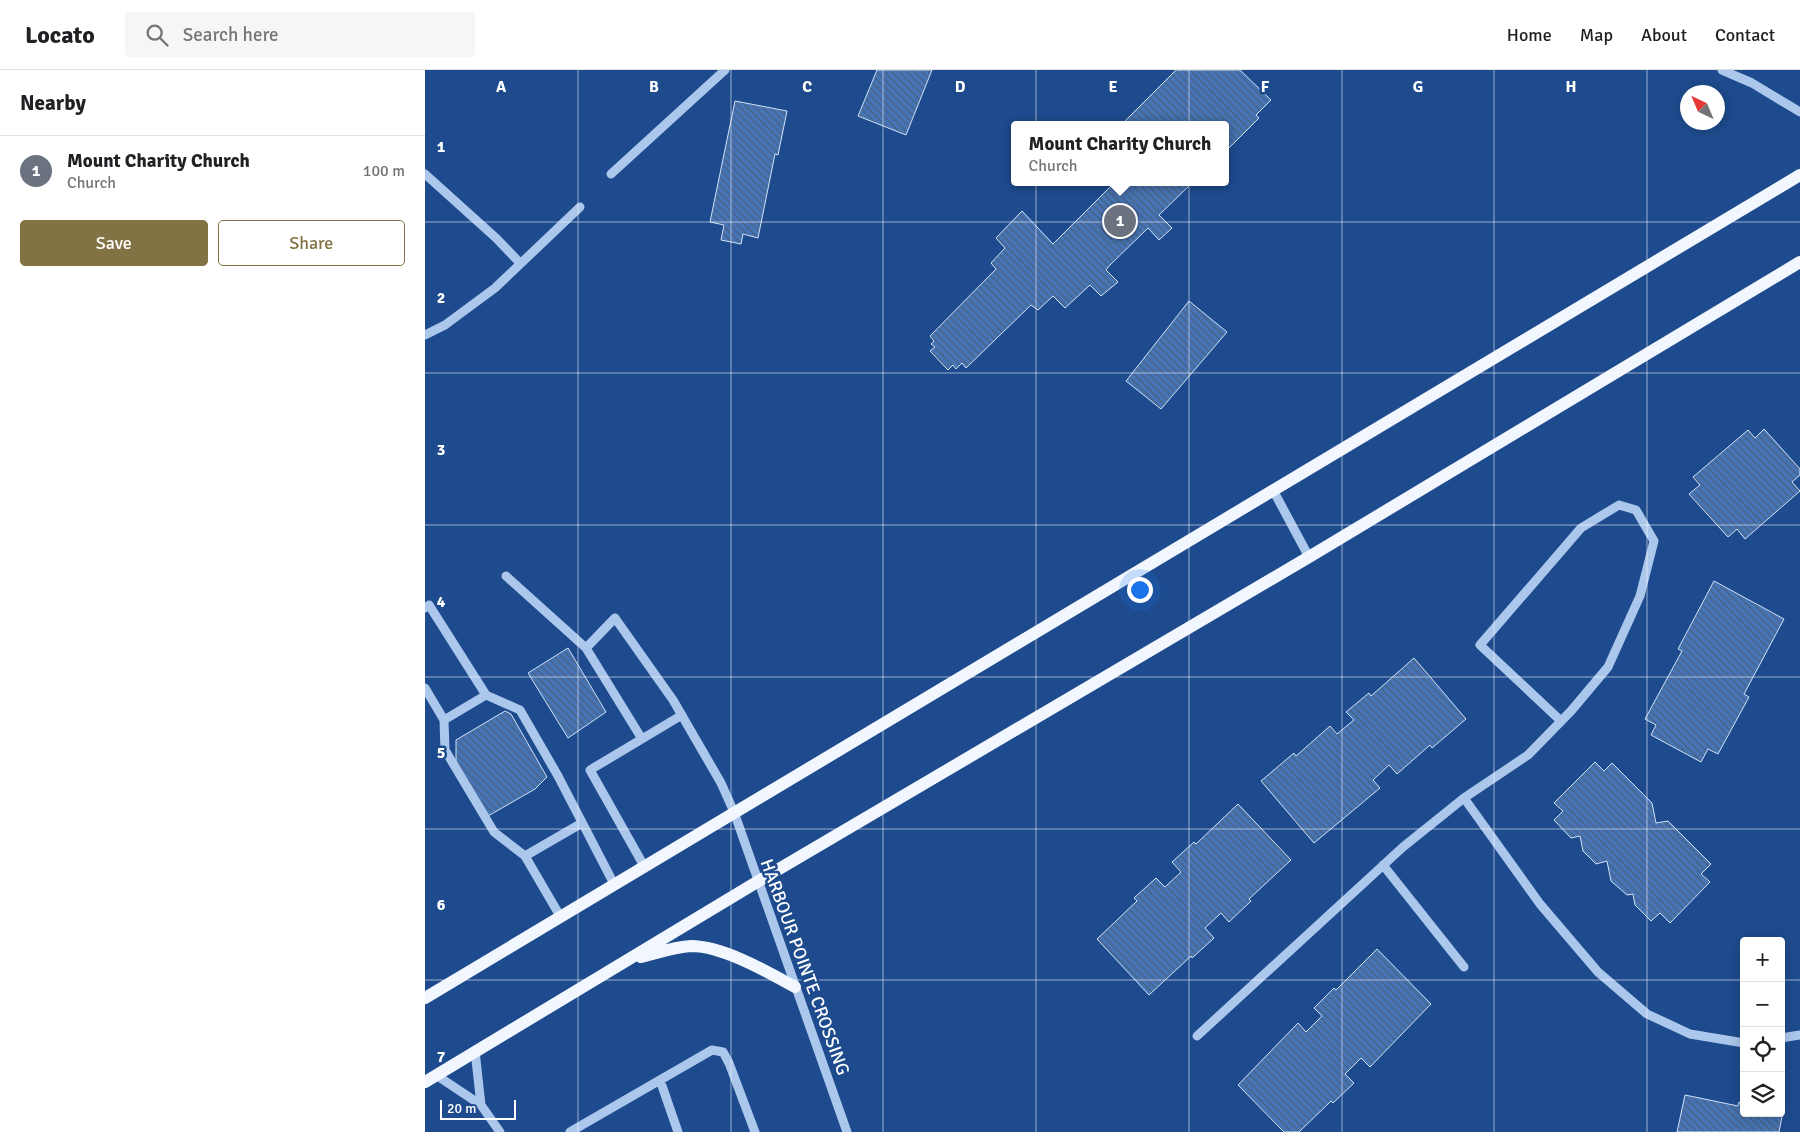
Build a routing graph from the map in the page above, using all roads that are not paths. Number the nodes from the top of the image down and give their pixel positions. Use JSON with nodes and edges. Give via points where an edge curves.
{"nodes":[{"id":1,"x":725,"y":70,"type":"edge"},
{"id":2,"x":1722,"y":70,"type":"edge"},
{"id":3,"x":1800,"y":112,"type":"edge"},
{"id":4,"x":425,"y":174,"type":"edge"},
{"id":5,"x":611,"y":174,"type":"dead end"},
{"id":6,"x":1800,"y":175,"type":"edge"},
{"id":7,"x":580,"y":208,"type":"dead end"},
{"id":8,"x":1800,"y":262,"type":"edge"},
{"id":9,"x":520,"y":263,"type":"junction"},
{"id":10,"x":425,"y":335,"type":"edge"},
{"id":11,"x":1273,"y":490,"type":"junction"},
{"id":12,"x":1309,"y":557,"type":"junction"},
{"id":13,"x":506,"y":576,"type":"dead end"},
{"id":14,"x":425,"y":608,"type":"edge"},
{"id":15,"x":586,"y":648,"type":"junction"},
{"id":16,"x":425,"y":688,"type":"edge"},
{"id":17,"x":486,"y":695,"type":"junction"},
{"id":18,"x":682,"y":715,"type":"junction"},
{"id":19,"x":444,"y":720,"type":"junction"},
{"id":20,"x":1561,"y":721,"type":"junction"},
{"id":21,"x":642,"y":739,"type":"junction"},
{"id":22,"x":1464,"y":798,"type":"junction"},
{"id":23,"x":734,"y":812,"type":"junction"},
{"id":24,"x":582,"y":823,"type":"junction"},
{"id":25,"x":525,"y":856,"type":"junction"},
{"id":26,"x":1383,"y":865,"type":"junction"},
{"id":27,"x":644,"y":866,"type":"junction"},
{"id":28,"x":757,"y":882,"type":"junction"},
{"id":29,"x":614,"y":884,"type":"junction"},
{"id":30,"x":560,"y":916,"type":"junction"},
{"id":31,"x":627,"y":960,"type":"junction"},
{"id":32,"x":1464,"y":967,"type":"dead end"},
{"id":33,"x":795,"y":987,"type":"junction"},
{"id":34,"x":425,"y":998,"type":"edge"},
{"id":35,"x":1800,"y":1035,"type":"edge"},
{"id":36,"x":1197,"y":1036,"type":"dead end"},
{"id":37,"x":1785,"y":1037,"type":"edge"},
{"id":38,"x":1740,"y":1042,"type":"edge"},
{"id":39,"x":475,"y":1052,"type":"junction"},
{"id":40,"x":436,"y":1075,"type":"junction"},
{"id":41,"x":660,"y":1080,"type":"junction"},
{"id":42,"x":425,"y":1082,"type":"edge"},
{"id":43,"x":481,"y":1105,"type":"junction"},
{"id":44,"x":500,"y":1132,"type":"edge"},
{"id":45,"x":570,"y":1132,"type":"edge"},
{"id":46,"x":678,"y":1132,"type":"edge"},
{"id":47,"x":755,"y":1132,"type":"edge"},
{"id":48,"x":847,"y":1132,"type":"edge"}],
"edges":[{"from":1,"to":5,"type":"street"},
{"from":2,"to":3,"type":"street","via":[[1752,83]]},
{"from":4,"to":9,"type":"street"},
{"from":6,"to":11,"type":"main road"},
{"from":7,"to":9,"type":"street"},
{"from":8,"to":12,"type":"main road"},
{"from":9,"to":10,"type":"street","via":[[495,288],[445,325]]},
{"from":11,"to":12,"type":"street"},
{"from":11,"to":23,"type":"main road"},
{"from":12,"to":28,"type":"main road"},
{"from":13,"to":15,"type":"street"},
{"from":14,"to":17,"type":"street","via":[[429,605]]},
{"from":15,"to":18,"type":"street","name":"HARBOUR POINTE CROSSING","via":[[615,618]]},
{"from":15,"to":21,"type":"street"},
{"from":16,"to":19,"type":"street"},
{"from":17,"to":19,"type":"street"},
{"from":17,"to":24,"type":"street","via":[[520,710]]},
{"from":18,"to":21,"type":"street"},
{"from":18,"to":23,"type":"street","name":"HARBOUR POINTE CROSSING"},
{"from":19,"to":25,"type":"street","via":[[445,750],[493,832]]},
{"from":20,"to":20,"type":"street","via":[[1480,645],[1581,528],[1619,505],[1636,510],[1654,541],[1640,596],[1608,668]]},
{"from":20,"to":22,"type":"street","via":[[1528,755]]},
{"from":21,"to":27,"type":"street","via":[[590,770]]},
{"from":22,"to":26,"type":"street"},
{"from":22,"to":38,"type":"street","via":[[1540,904],[1598,972],[1647,1014],[1690,1034]]},
{"from":23,"to":27,"type":"main road"},
{"from":23,"to":28,"type":"street","name":"HARBOUR POINTE CROSSING"},
{"from":24,"to":25,"type":"street"},
{"from":24,"to":29,"type":"street"},
{"from":25,"to":30,"type":"street"},
{"from":26,"to":32,"type":"street"},
{"from":26,"to":36,"type":"street"},
{"from":27,"to":29,"type":"main road"},
{"from":28,"to":31,"type":"main road"},
{"from":28,"to":33,"type":"street","name":"HARBOUR POINTE CROSSING"},
{"from":29,"to":30,"type":"main road"},
{"from":30,"to":34,"type":"main road"},
{"from":31,"to":33,"type":"main road","via":[[690,946],[705,948],[746,962]]},
{"from":31,"to":39,"type":"main road"},
{"from":33,"to":48,"type":"street","name":"HARBOUR POINTE CROSSING"},
{"from":35,"to":37,"type":"street"},
{"from":39,"to":40,"type":"main road"},
{"from":39,"to":43,"type":"street"},
{"from":40,"to":42,"type":"main road"},
{"from":40,"to":43,"type":"street"},
{"from":41,"to":45,"type":"street"},
{"from":41,"to":46,"type":"street"},
{"from":41,"to":47,"type":"street","via":[[712,1050],[723,1052]]},
{"from":43,"to":44,"type":"street"}]}
